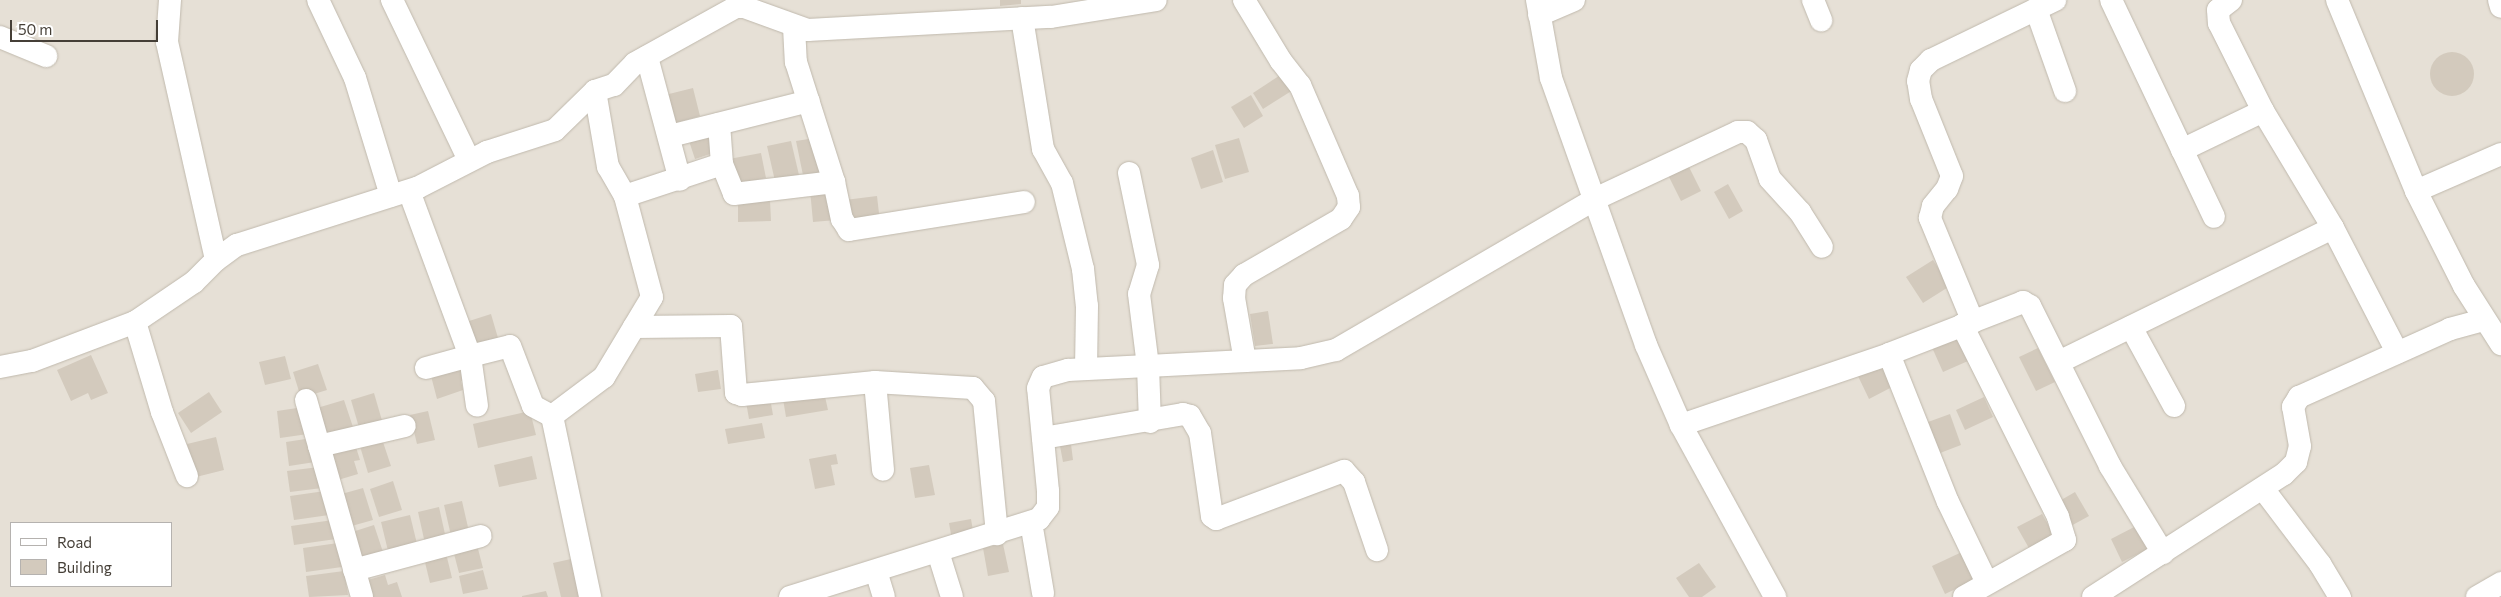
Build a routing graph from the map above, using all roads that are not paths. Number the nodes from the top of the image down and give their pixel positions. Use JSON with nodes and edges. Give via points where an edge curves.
{"nodes":[{"id":1,"x":170,"y":0,"type":"edge"},
{"id":2,"x":318,"y":0,"type":"edge"},
{"id":3,"x":392,"y":0,"type":"edge"},
{"id":4,"x":1156,"y":0,"type":"edge"},
{"id":5,"x":1244,"y":0,"type":"edge"},
{"id":6,"x":1574,"y":0,"type":"edge"},
{"id":7,"x":2111,"y":0,"type":"edge"},
{"id":8,"x":2231,"y":0,"type":"edge"},
{"id":9,"x":2337,"y":0,"type":"edge"},
{"id":10,"x":2499,"y":0,"type":"edge"},
{"id":11,"x":744,"y":4,"type":"edge"},
{"id":12,"x":2046,"y":5,"type":"edge"},
{"id":13,"x":1538,"y":7,"type":"edge"},
{"id":14,"x":2501,"y":7,"type":"edge"},
{"id":15,"x":968,"y":10,"type":"edge"},
{"id":16,"x":1022,"y":18,"type":"junction"},
{"id":17,"x":794,"y":27,"type":"junction"},
{"id":18,"x":0,"y":37,"type":"edge"},
{"id":19,"x":46,"y":56,"type":"dead end"},
{"id":20,"x":647,"y":57,"type":"junction"},
{"id":21,"x":595,"y":91,"type":"junction"},
{"id":22,"x":2065,"y":91,"type":"dead end"},
{"id":23,"x":809,"y":101,"type":"junction"},
{"id":24,"x":2263,"y":111,"type":"junction"},
{"id":25,"x":719,"y":124,"type":"junction"},
{"id":26,"x":670,"y":136,"type":"junction"},
{"id":27,"x":2182,"y":150,"type":"junction"},
{"id":28,"x":2501,"y":154,"type":"edge"},
{"id":29,"x":469,"y":160,"type":"junction"},
{"id":30,"x":722,"y":164,"type":"junction"},
{"id":31,"x":1129,"y":173,"type":"dead end"},
{"id":32,"x":680,"y":180,"type":"junction"},
{"id":33,"x":834,"y":182,"type":"junction"},
{"id":34,"x":2416,"y":192,"type":"junction"},
{"id":35,"x":400,"y":193,"type":"junction"},
{"id":36,"x":625,"y":196,"type":"junction"},
{"id":37,"x":1595,"y":199,"type":"junction"},
{"id":38,"x":1024,"y":202,"type":"dead end"},
{"id":39,"x":2214,"y":217,"type":"dead end"},
{"id":40,"x":2333,"y":228,"type":"junction"},
{"id":41,"x":1822,"y":247,"type":"dead end"},
{"id":42,"x":216,"y":260,"type":"junction"},
{"id":43,"x":2484,"y":320,"type":"junction"},
{"id":44,"x":135,"y":322,"type":"junction"},
{"id":45,"x":1968,"y":324,"type":"junction"},
{"id":46,"x":634,"y":327,"type":"junction"},
{"id":47,"x":2132,"y":327,"type":"junction"},
{"id":48,"x":2501,"y":344,"type":"edge"},
{"id":49,"x":2397,"y":352,"type":"junction"},
{"id":50,"x":1889,"y":354,"type":"junction"},
{"id":51,"x":470,"y":356,"type":"junction"},
{"id":52,"x":1245,"y":361,"type":"junction"},
{"id":53,"x":2059,"y":362,"type":"junction"},
{"id":54,"x":1148,"y":366,"type":"junction"},
{"id":55,"x":0,"y":367,"type":"edge"},
{"id":56,"x":426,"y":368,"type":"dead end"},
{"id":57,"x":1086,"y":369,"type":"junction"},
{"id":58,"x":875,"y":382,"type":"junction"},
{"id":59,"x":306,"y":400,"type":"dead end"},
{"id":60,"x":477,"y":406,"type":"dead end"},
{"id":61,"x":2174,"y":406,"type":"dead end"},
{"id":62,"x":552,"y":416,"type":"junction"},
{"id":63,"x":1150,"y":422,"type":"junction"},
{"id":64,"x":1682,"y":424,"type":"junction"},
{"id":65,"x":405,"y":426,"type":"dead end"},
{"id":66,"x":1043,"y":438,"type":"junction"},
{"id":67,"x":319,"y":446,"type":"junction"},
{"id":68,"x":883,"y":470,"type":"dead end"},
{"id":69,"x":187,"y":476,"type":"dead end"},
{"id":70,"x":2264,"y":490,"type":"junction"},
{"id":71,"x":1031,"y":522,"type":"junction"},
{"id":72,"x":997,"y":534,"type":"junction"},
{"id":73,"x":481,"y":536,"type":"dead end"},
{"id":74,"x":1377,"y":550,"type":"dead end"},
{"id":75,"x":938,"y":552,"type":"junction"},
{"id":76,"x":2163,"y":553,"type":"junction"},
{"id":77,"x":354,"y":570,"type":"junction"},
{"id":78,"x":876,"y":571,"type":"junction"},
{"id":79,"x":1987,"y":583,"type":"junction"},
{"id":80,"x":2501,"y":583,"type":"edge"},
{"id":81,"x":1043,"y":593,"type":"dead end"},
{"id":82,"x":362,"y":597,"type":"edge"},
{"id":83,"x":590,"y":597,"type":"edge"},
{"id":84,"x":790,"y":597,"type":"edge"},
{"id":85,"x":884,"y":597,"type":"edge"},
{"id":86,"x":952,"y":597,"type":"edge"},
{"id":87,"x":1775,"y":597,"type":"edge"},
{"id":88,"x":1964,"y":597,"type":"edge"},
{"id":89,"x":2093,"y":597,"type":"edge"},
{"id":90,"x":2340,"y":597,"type":"edge"},
{"id":91,"x":2477,"y":597,"type":"edge"}],
"edges":[{"from":1,"to":42,"type":"street","via":[[167,42]]},
{"from":2,"to":35,"type":"street","via":[[355,78]]},
{"from":3,"to":29,"type":"street"},
{"from":4,"to":16,"type":"street","via":[[1051,17]]},
{"from":5,"to":52,"type":"street","via":[[1300,85],[1348,196],[1349,207],[1341,219],[1244,275],[1235,284],[1234,298]]},
{"from":6,"to":13,"type":"street"},
{"from":7,"to":27,"type":"street"},
{"from":8,"to":24,"type":"street","via":[[2218,10],[2219,23]]},
{"from":9,"to":34,"type":"street"},
{"from":10,"to":14,"type":"street"},
{"from":11,"to":17,"type":"street"},
{"from":11,"to":20,"type":"street"},
{"from":12,"to":22,"type":"street"},
{"from":12,"to":45,"type":"street","via":[[1931,60],[1921,70],[1918,81],[1921,99],[1952,176],[1948,189],[1933,206],[1930,218]]},
{"from":13,"to":37,"type":"street","via":[[1551,78]]},
{"from":15,"to":16,"type":"street"},
{"from":15,"to":17,"type":"street","via":[[808,30]]},
{"from":16,"to":57,"type":"street","via":[[1043,149],[1062,184],[1083,269],[1087,306]]},
{"from":17,"to":23,"type":"street","via":[[793,52]]},
{"from":18,"to":19,"type":"street"},
{"from":20,"to":21,"type":"street","via":[[635,63],[614,85]]},
{"from":20,"to":26,"type":"street"},
{"from":21,"to":29,"type":"street","via":[[555,130]]},
{"from":21,"to":36,"type":"street","via":[[608,167]]},
{"from":23,"to":25,"type":"street"},
{"from":23,"to":33,"type":"street"},
{"from":24,"to":27,"type":"street"},
{"from":24,"to":40,"type":"street"},
{"from":25,"to":26,"type":"street"},
{"from":25,"to":30,"type":"street"},
{"from":26,"to":32,"type":"street"},
{"from":27,"to":39,"type":"street"},
{"from":28,"to":34,"type":"street"},
{"from":29,"to":35,"type":"street"},
{"from":30,"to":32,"type":"street"},
{"from":30,"to":33,"type":"street","via":[[730,189],[739,195]]},
{"from":31,"to":54,"type":"street","via":[[1148,265],[1139,294]]},
{"from":32,"to":36,"type":"street"},
{"from":33,"to":38,"type":"street","via":[[842,219],[849,230]]},
{"from":34,"to":43,"type":"street"},
{"from":35,"to":42,"type":"street","via":[[237,245]]},
{"from":35,"to":51,"type":"street"},
{"from":36,"to":46,"type":"street","via":[[652,297]]},
{"from":37,"to":41,"type":"street","via":[[1738,132],[1747,132],[1756,140],[1770,178],[1800,212]]},
{"from":37,"to":52,"type":"street","via":[[1336,350],[1301,358]]},
{"from":37,"to":64,"type":"street","via":[[1646,345]]},
{"from":40,"to":47,"type":"street"},
{"from":40,"to":49,"type":"street"},
{"from":42,"to":44,"type":"street","via":[[194,282]]},
{"from":43,"to":48,"type":"street"},
{"from":43,"to":49,"type":"street"},
{"from":44,"to":55,"type":"street","via":[[32,361]]},
{"from":44,"to":69,"type":"street","via":[[162,412]]},
{"from":45,"to":50,"type":"street"},
{"from":45,"to":53,"type":"street","via":[[2023,302],[2030,306]]},
{"from":45,"to":79,"type":"street","via":[[2058,517],[2065,540]]},
{"from":46,"to":58,"type":"street","via":[[731,326],[736,393],[742,395]]},
{"from":46,"to":62,"type":"street","via":[[604,377]]},
{"from":47,"to":53,"type":"street"},
{"from":47,"to":61,"type":"street"},
{"from":49,"to":70,"type":"street","via":[[2299,397],[2293,407],[2300,446],[2296,462]]},
{"from":50,"to":64,"type":"street"},
{"from":50,"to":79,"type":"street","via":[[1948,502]]},
{"from":51,"to":56,"type":"street"},
{"from":51,"to":60,"type":"street"},
{"from":51,"to":62,"type":"street","via":[[510,346],[533,406]]},
{"from":52,"to":54,"type":"street"},
{"from":53,"to":76,"type":"street","via":[[2110,466]]},
{"from":54,"to":57,"type":"street"},
{"from":54,"to":63,"type":"street"},
{"from":57,"to":66,"type":"street","via":[[1056,372],[1043,377],[1038,388]]},
{"from":58,"to":68,"type":"street"},
{"from":58,"to":72,"type":"street","via":[[973,388],[980,393],[984,401]]},
{"from":59,"to":67,"type":"street"},
{"from":62,"to":83,"type":"street"},
{"from":63,"to":66,"type":"street"},
{"from":63,"to":74,"type":"street","via":[[1183,414],[1190,416],[1198,426],[1212,516],[1216,519],[1344,471],[1354,482]]},
{"from":64,"to":87,"type":"street"},
{"from":65,"to":67,"type":"street"},
{"from":66,"to":71,"type":"street","via":[[1048,507],[1039,519]]},
{"from":67,"to":77,"type":"street"},
{"from":70,"to":76,"type":"street"},
{"from":70,"to":90,"type":"street","via":[[2320,564]]},
{"from":71,"to":72,"type":"street"},
{"from":71,"to":81,"type":"street"},
{"from":72,"to":75,"type":"street"},
{"from":73,"to":77,"type":"street"},
{"from":75,"to":78,"type":"street"},
{"from":75,"to":86,"type":"street"},
{"from":76,"to":89,"type":"street"},
{"from":77,"to":82,"type":"street"},
{"from":78,"to":84,"type":"street"},
{"from":78,"to":85,"type":"street"},
{"from":79,"to":88,"type":"street"},
{"from":80,"to":91,"type":"street"}]}
